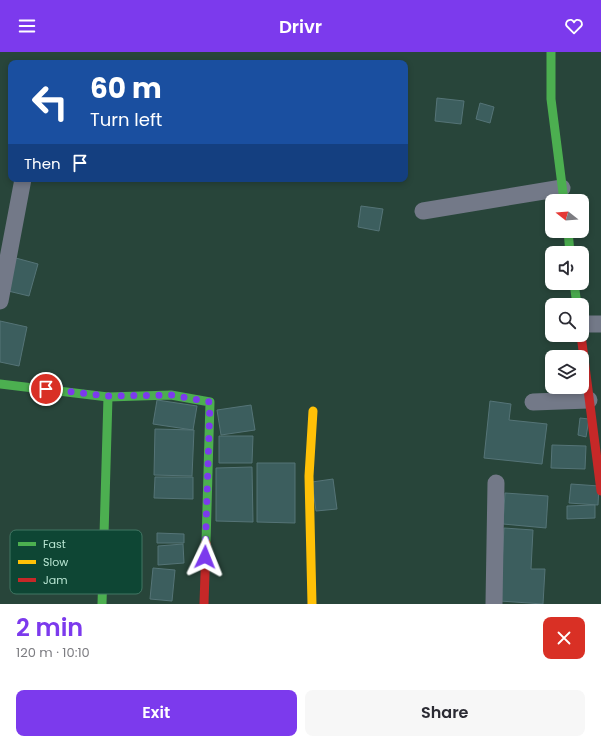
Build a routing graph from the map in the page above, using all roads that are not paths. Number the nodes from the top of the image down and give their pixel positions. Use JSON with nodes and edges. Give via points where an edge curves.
{"nodes":[{"id":1,"x":550,"y":52,"type":"edge"},
{"id":2,"x":22,"y":182,"type":"edge"},
{"id":3,"x":563,"y":194,"type":"edge"},
{"id":4,"x":545,"y":196,"type":"edge"},
{"id":5,"x":423,"y":211,"type":"dead end"},
{"id":6,"x":0,"y":301,"type":"edge"},
{"id":7,"x":589,"y":324,"type":"edge"},
{"id":8,"x":601,"y":324,"type":"edge"},
{"id":9,"x":582,"y":342,"type":"edge"},
{"id":10,"x":0,"y":384,"type":"edge"},
{"id":11,"x":108,"y":396,"type":"junction"},
{"id":12,"x":589,"y":400,"type":"junction"},
{"id":13,"x":533,"y":402,"type":"dead end"},
{"id":14,"x":313,"y":411,"type":"dead end"},
{"id":15,"x":496,"y":483,"type":"dead end"},
{"id":16,"x":601,"y":491,"type":"edge"},
{"id":17,"x":104,"y":530,"type":"edge"},
{"id":18,"x":102,"y":594,"type":"edge"},
{"id":19,"x":102,"y":604,"type":"edge"},
{"id":20,"x":204,"y":604,"type":"edge"},
{"id":21,"x":312,"y":604,"type":"edge"},
{"id":22,"x":494,"y":604,"type":"edge"}],
"edges":[{"from":1,"to":3,"type":"street","via":[[551,99]]},
{"from":2,"to":6,"type":"street"},
{"from":4,"to":5,"type":"street"},
{"from":7,"to":8,"type":"street"},
{"from":9,"to":12,"type":"street"},
{"from":10,"to":11,"type":"street"},
{"from":11,"to":17,"type":"street"},
{"from":11,"to":20,"type":"street","via":[[171,395],[210,402]]},
{"from":12,"to":13,"type":"street"},
{"from":12,"to":16,"type":"street"},
{"from":14,"to":21,"type":"street","via":[[309,476]]},
{"from":15,"to":22,"type":"street"},
{"from":18,"to":19,"type":"street"}]}
